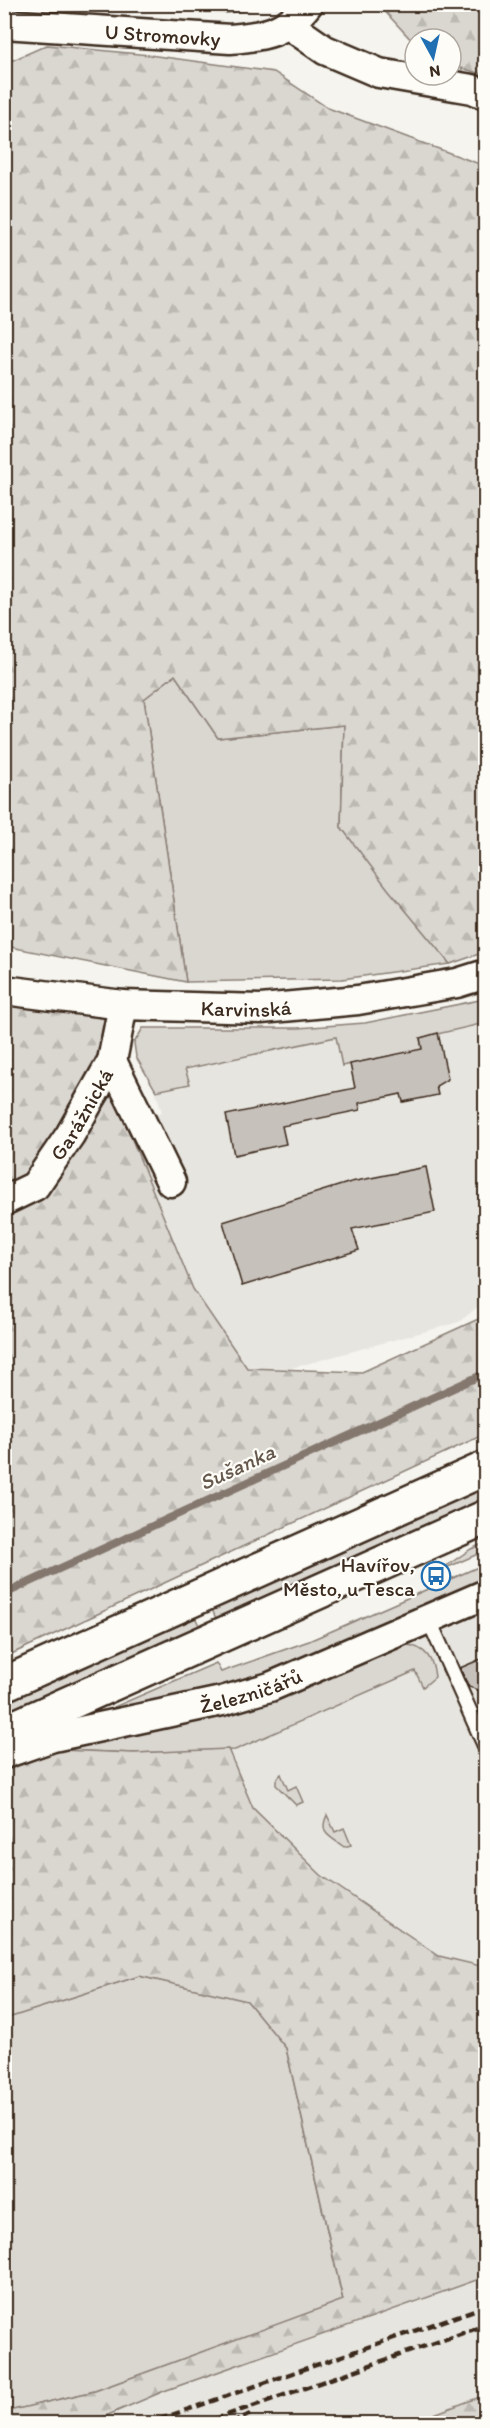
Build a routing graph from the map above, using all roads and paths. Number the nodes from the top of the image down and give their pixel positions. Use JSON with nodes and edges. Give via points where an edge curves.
{"nodes":[{"id":1,"x":308,"y":4,"type":"edge"},
{"id":2,"x":4,"y":24,"type":"edge"},
{"id":3,"x":289,"y":25,"type":"junction"},
{"id":4,"x":486,"y":95,"type":"edge"},
{"id":5,"x":486,"y":974,"type":"edge"},
{"id":6,"x":4,"y":990,"type":"edge"},
{"id":7,"x":123,"y":1005,"type":"junction"},
{"id":8,"x":112,"y":1061,"type":"junction"},
{"id":9,"x":171,"y":1182,"type":"dead end"},
{"id":10,"x":4,"y":1201,"type":"edge"},
{"id":11,"x":486,"y":1468,"type":"edge"},
{"id":12,"x":486,"y":1517,"type":"edge"},
{"id":13,"x":486,"y":1594,"type":"edge"},
{"id":14,"x":428,"y":1618,"type":"junction"},
{"id":15,"x":4,"y":1684,"type":"edge"},
{"id":16,"x":4,"y":1732,"type":"edge"},
{"id":17,"x":486,"y":1748,"type":"edge"},
{"id":18,"x":4,"y":1754,"type":"edge"}],
"edges":[{"from":1,"to":3,"type":"street","name":"U Stromovky"},
{"from":2,"to":3,"type":"street","name":"U Stromovky","via":[[230,39],[261,36]]},
{"from":3,"to":4,"type":"street","via":[[326,50],[379,73],[472,89]]},
{"from":5,"to":7,"type":"street","name":"Karvinská","via":[[457,983],[358,1000],[261,1009]]},
{"from":6,"to":7,"type":"street","name":"Karvinská"},
{"from":7,"to":8,"type":"street","name":"Garážnická"},
{"from":8,"to":9,"type":"street"},
{"from":8,"to":10,"type":"street","name":"Garážnická","via":[[70,1135],[35,1186]]},
{"from":11,"to":15,"type":"main road"},
{"from":12,"to":16,"type":"main road"},
{"from":13,"to":14,"type":"street","name":"Železničářů"},
{"from":14,"to":17,"type":"lane"},
{"from":14,"to":18,"type":"street","name":"Železničářů","via":[[270,1687],[53,1737]]}]}
